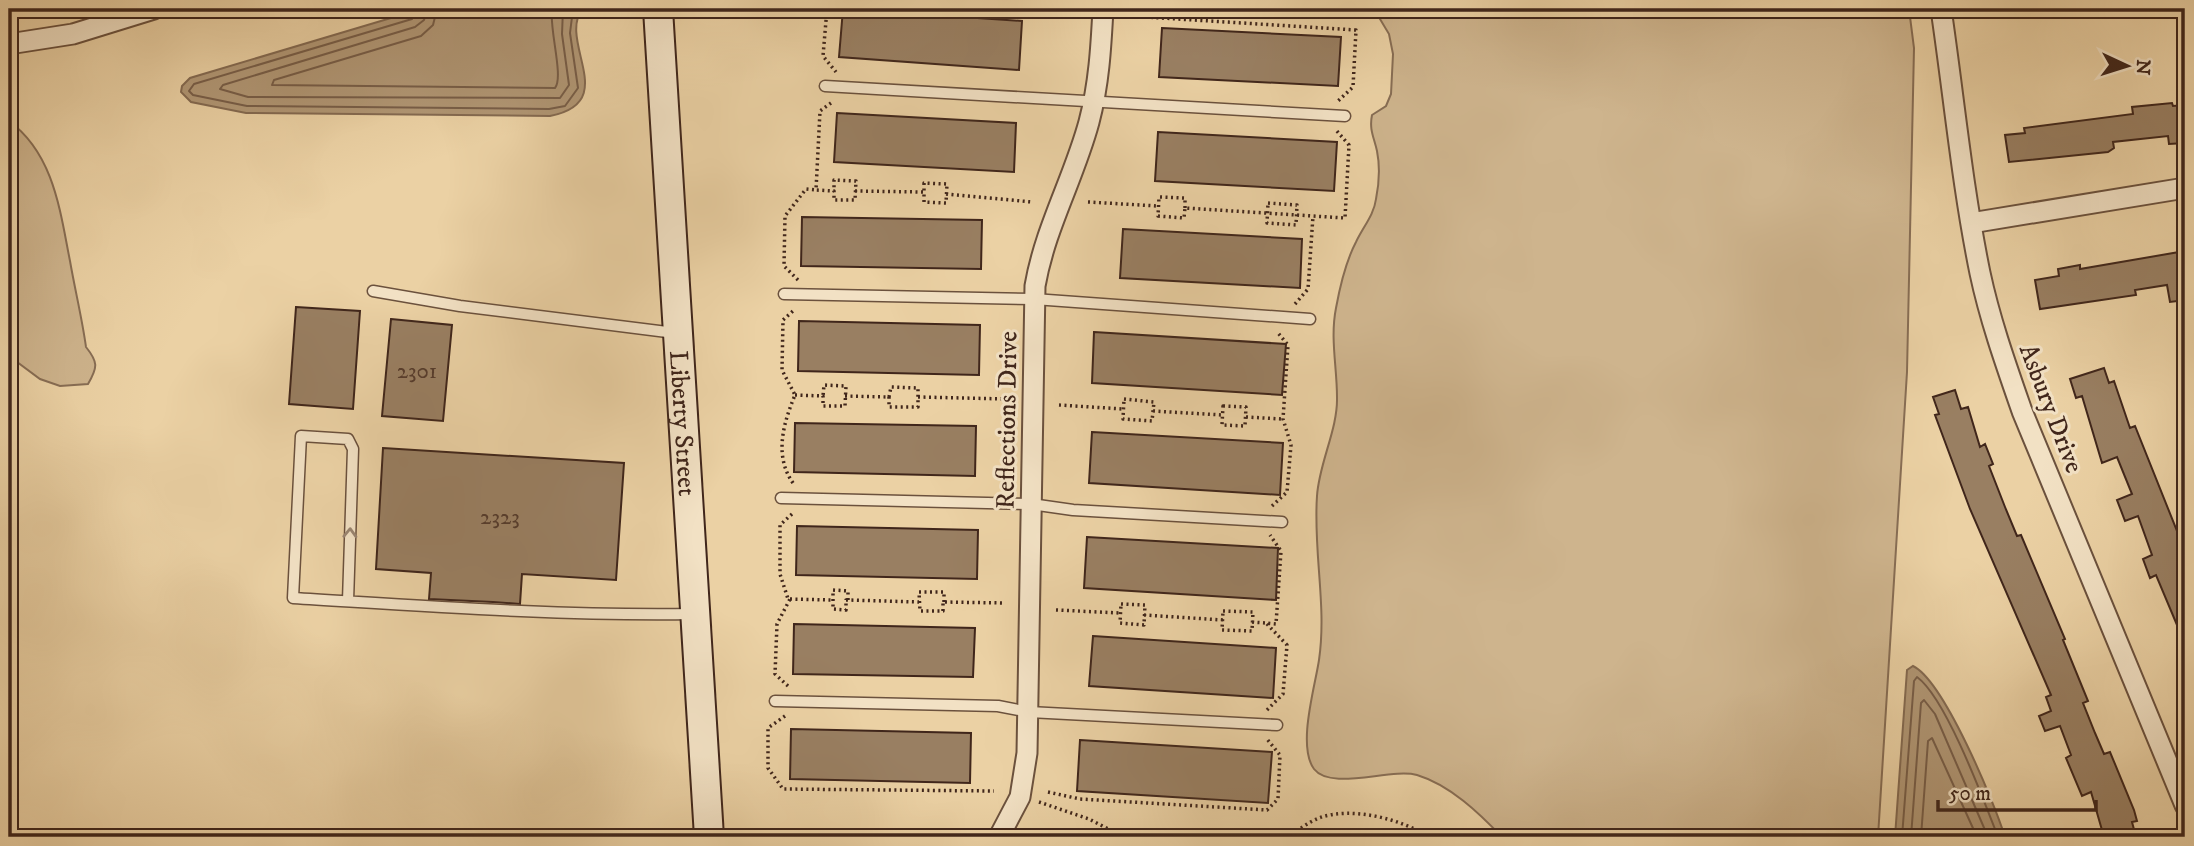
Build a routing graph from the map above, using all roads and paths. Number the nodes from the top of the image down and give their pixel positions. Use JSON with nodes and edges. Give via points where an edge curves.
{"nodes":[{"id":1,"x":154,"y":9,"type":"edge"},
{"id":2,"x":658,"y":9,"type":"edge"},
{"id":3,"x":827,"y":9,"type":"edge"},
{"id":4,"x":978,"y":9,"type":"edge"},
{"id":5,"x":1103,"y":9,"type":"edge"},
{"id":6,"x":1941,"y":9,"type":"edge"},
{"id":7,"x":1077,"y":15,"type":"dead end"},
{"id":8,"x":9,"y":44,"type":"edge"},
{"id":9,"x":825,"y":86,"type":"dead end"},
{"id":10,"x":839,"y":86,"type":"junction"},
{"id":11,"x":1094,"y":101,"type":"junction"},
{"id":12,"x":1345,"y":116,"type":"dead end"},
{"id":13,"x":2185,"y":188,"type":"edge"},
{"id":14,"x":816,"y":190,"type":"junction"},
{"id":15,"x":834,"y":191,"type":"junction"},
{"id":16,"x":855,"y":191,"type":"junction"},
{"id":17,"x":924,"y":192,"type":"junction"},
{"id":18,"x":946,"y":194,"type":"junction"},
{"id":19,"x":1032,"y":202,"type":"dead end"},
{"id":20,"x":1088,"y":202,"type":"dead end"},
{"id":21,"x":1297,"y":205,"type":"joint"},
{"id":22,"x":1158,"y":206,"type":"dead end"},
{"id":23,"x":1313,"y":216,"type":"dead end"},
{"id":24,"x":1971,"y":223,"type":"junction"},
{"id":25,"x":373,"y":291,"type":"dead end"},
{"id":26,"x":784,"y":293,"type":"dead end"},
{"id":27,"x":801,"y":294,"type":"junction"},
{"id":28,"x":1034,"y":299,"type":"junction"},
{"id":29,"x":1294,"y":306,"type":"dead end"},
{"id":30,"x":1310,"y":319,"type":"dead end"},
{"id":31,"x":1272,"y":326,"type":"dead end"},
{"id":32,"x":679,"y":334,"type":"junction"},
{"id":33,"x":795,"y":395,"type":"junction"},
{"id":34,"x":823,"y":396,"type":"junction"},
{"id":35,"x":845,"y":396,"type":"junction"},
{"id":36,"x":889,"y":397,"type":"junction"},
{"id":37,"x":918,"y":397,"type":"junction"},
{"id":38,"x":1008,"y":399,"type":"dead end"},
{"id":39,"x":1059,"y":405,"type":"dead end"},
{"id":40,"x":1123,"y":409,"type":"junction"},
{"id":41,"x":1153,"y":411,"type":"junction"},
{"id":42,"x":1222,"y":415,"type":"junction"},
{"id":43,"x":1246,"y":417,"type":"junction"},
{"id":44,"x":1283,"y":419,"type":"junction"},
{"id":45,"x":781,"y":498,"type":"dead end"},
{"id":46,"x":798,"y":498,"type":"junction"},
{"id":47,"x":1031,"y":503,"type":"junction"},
{"id":48,"x":1268,"y":521,"type":"junction"},
{"id":49,"x":1282,"y":522,"type":"dead end"},
{"id":50,"x":790,"y":599,"type":"junction"},
{"id":51,"x":833,"y":600,"type":"junction"},
{"id":52,"x":848,"y":600,"type":"junction"},
{"id":53,"x":348,"y":601,"type":"junction"},
{"id":54,"x":919,"y":602,"type":"junction"},
{"id":55,"x":944,"y":602,"type":"junction"},
{"id":56,"x":1005,"y":603,"type":"dead end"},
{"id":57,"x":1056,"y":610,"type":"dead end"},
{"id":58,"x":696,"y":614,"type":"junction"},
{"id":59,"x":1120,"y":614,"type":"junction"},
{"id":60,"x":1144,"y":615,"type":"junction"},
{"id":61,"x":1223,"y":620,"type":"junction"},
{"id":62,"x":1252,"y":622,"type":"junction"},
{"id":63,"x":1266,"y":623,"type":"junction"},
{"id":64,"x":775,"y":701,"type":"dead end"},
{"id":65,"x":793,"y":702,"type":"junction"},
{"id":66,"x":1029,"y":712,"type":"junction"},
{"id":67,"x":1263,"y":724,"type":"junction"},
{"id":68,"x":1277,"y":725,"type":"dead end"},
{"id":69,"x":995,"y":791,"type":"dead end"},
{"id":70,"x":1048,"y":793,"type":"dead end"},
{"id":71,"x":1020,"y":797,"type":"junction"},
{"id":72,"x":2185,"y":805,"type":"edge"},
{"id":73,"x":709,"y":837,"type":"edge"},
{"id":74,"x":999,"y":837,"type":"edge"},
{"id":75,"x":1125,"y":837,"type":"edge"},
{"id":76,"x":1198,"y":837,"type":"edge"},
{"id":77,"x":1252,"y":837,"type":"edge"},
{"id":78,"x":1287,"y":837,"type":"edge"},
{"id":79,"x":1428,"y":837,"type":"edge"}],
"edges":[{"from":1,"to":8,"type":"street","via":[[73,34]]},
{"from":2,"to":32,"type":"street","name":"Liberty Street"},
{"from":3,"to":10,"type":"path","via":[[823,56],[839,76]]},
{"from":4,"to":7,"type":"path"},
{"from":5,"to":11,"type":"street","name":"Reflections Drive"},
{"from":6,"to":24,"type":"street","name":"Asbury Drive"},
{"from":9,"to":10,"type":"lane"},
{"from":10,"to":11,"type":"lane"},
{"from":10,"to":14,"type":"path","via":[[839,97],[820,111]]},
{"from":11,"to":12,"type":"lane"},
{"from":11,"to":28,"type":"street","name":"Reflections Drive","via":[[1044,243]]},
{"from":13,"to":24,"type":"street"},
{"from":14,"to":15,"type":"path"},
{"from":14,"to":27,"type":"path","via":[[806,189],[785,216],[784,266],[802,284]]},
{"from":15,"to":16,"type":"path","via":[[834,200],[855,200]]},
{"from":15,"to":16,"type":"path","via":[[834,180],[856,181]]},
{"from":16,"to":17,"type":"path"},
{"from":17,"to":18,"type":"path","via":[[924,202],[946,203]]},
{"from":17,"to":18,"type":"path","via":[[925,183],[947,184]]},
{"from":18,"to":19,"type":"path"},
{"from":20,"to":22,"type":"path"},
{"from":21,"to":21,"type":"path","via":[[1296,225],[1267,223],[1268,203]]},
{"from":23,"to":29,"type":"path","via":[[1308,289]]},
{"from":24,"to":72,"type":"street","name":"Asbury Drive","via":[[1993,324],[2022,411]]},
{"from":25,"to":32,"type":"lane"},
{"from":26,"to":27,"type":"lane"},
{"from":27,"to":28,"type":"lane"},
{"from":27,"to":33,"type":"path","via":[[801,304],[783,320],[782,370]]},
{"from":28,"to":30,"type":"lane"},
{"from":28,"to":47,"type":"street","name":"Reflections Drive"},
{"from":31,"to":44,"type":"path","via":[[1288,345]]},
{"from":32,"to":58,"type":"street","name":"Liberty Street"},
{"from":33,"to":34,"type":"path"},
{"from":33,"to":46,"type":"path","via":[[783,423],[783,468],[799,491]]},
{"from":34,"to":35,"type":"path","via":[[823,406],[845,406]]},
{"from":34,"to":35,"type":"path","via":[[824,385],[846,386]]},
{"from":35,"to":36,"type":"path"},
{"from":36,"to":37,"type":"path","via":[[891,387],[918,388]]},
{"from":36,"to":37,"type":"path","via":[[889,407],[918,407]]},
{"from":37,"to":38,"type":"path"},
{"from":39,"to":40,"type":"path"},
{"from":40,"to":41,"type":"path","via":[[1123,419],[1152,421]]},
{"from":40,"to":41,"type":"path","via":[[1124,399],[1154,401]]},
{"from":41,"to":42,"type":"path"},
{"from":42,"to":43,"type":"path","via":[[1223,406],[1246,407]]},
{"from":42,"to":43,"type":"path","via":[[1222,425],[1245,426]]},
{"from":43,"to":44,"type":"path"},
{"from":44,"to":48,"type":"path","via":[[1291,445],[1287,492],[1267,510]]},
{"from":45,"to":46,"type":"lane"},
{"from":46,"to":47,"type":"lane"},
{"from":46,"to":50,"type":"path","via":[[799,507],[780,526],[780,574]]},
{"from":47,"to":48,"type":"lane","via":[[1073,510]]},
{"from":47,"to":66,"type":"street","name":"Reflections Drive"},
{"from":48,"to":49,"type":"lane"},
{"from":48,"to":63,"type":"path","via":[[1268,532],[1281,551],[1276,624]]},
{"from":50,"to":51,"type":"path"},
{"from":50,"to":65,"type":"path","via":[[776,624],[775,674],[793,691]]},
{"from":51,"to":52,"type":"path","via":[[833,609],[846,610]]},
{"from":51,"to":52,"type":"path","via":[[833,590],[848,590]]},
{"from":52,"to":54,"type":"path"},
{"from":53,"to":53,"type":"lane","one_way":true,"via":[[353,449],[348,439],[301,436],[293,598]]},
{"from":53,"to":58,"type":"lane","via":[[617,615]]},
{"from":54,"to":55,"type":"path","via":[[919,611],[943,611]]},
{"from":54,"to":55,"type":"path","via":[[919,592],[944,593]]},
{"from":55,"to":56,"type":"path"},
{"from":57,"to":59,"type":"path"},
{"from":58,"to":73,"type":"street","name":"Liberty Street"},
{"from":59,"to":60,"type":"path","via":[[1120,623],[1144,625]]},
{"from":59,"to":60,"type":"path","via":[[1121,604],[1145,606]]},
{"from":60,"to":61,"type":"path"},
{"from":61,"to":62,"type":"path","via":[[1222,630],[1252,631]]},
{"from":61,"to":62,"type":"path","via":[[1223,611],[1253,612]]},
{"from":62,"to":63,"type":"path"},
{"from":63,"to":67,"type":"path","via":[[1287,645],[1283,694],[1264,713]]},
{"from":64,"to":65,"type":"lane"},
{"from":65,"to":66,"type":"lane","via":[[998,706]]},
{"from":65,"to":69,"type":"path","via":[[792,711],[768,728],[768,768],[783,789]]},
{"from":66,"to":67,"type":"lane"},
{"from":66,"to":71,"type":"street","name":"Reflections Drive"},
{"from":67,"to":68,"type":"lane"},
{"from":67,"to":70,"type":"path","via":[[1263,733],[1280,755],[1278,799],[1267,810],[1080,799]]},
{"from":71,"to":74,"type":"street","name":"Reflections Drive"},
{"from":71,"to":75,"type":"path","via":[[1089,819]]},
{"from":76,"to":77,"type":"path"},
{"from":78,"to":79,"type":"path","via":[[1321,817],[1339,815],[1384,817]]}]}
